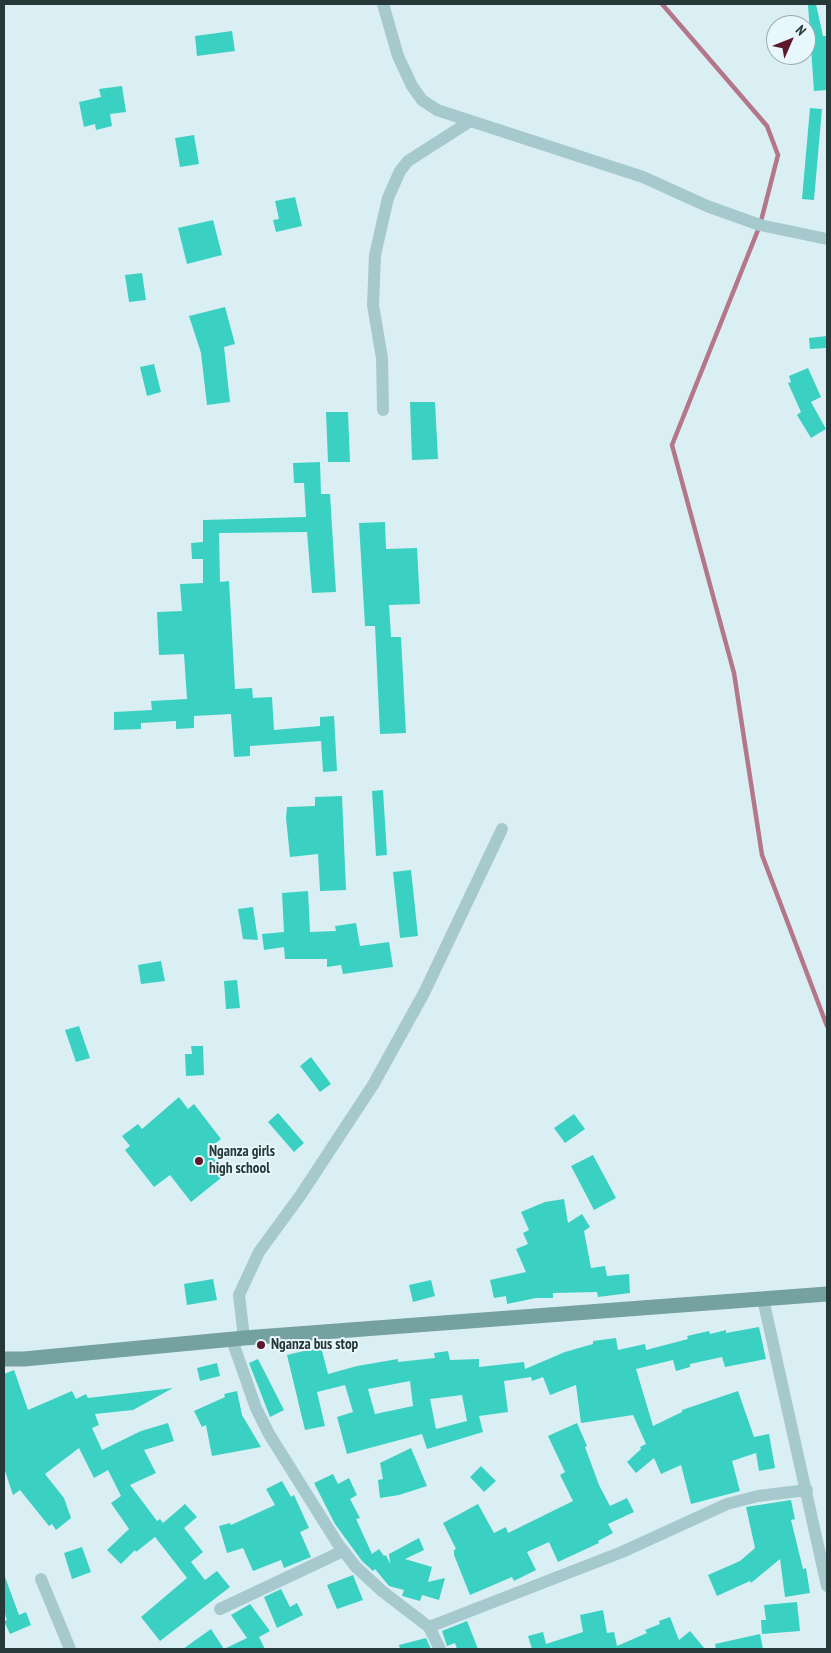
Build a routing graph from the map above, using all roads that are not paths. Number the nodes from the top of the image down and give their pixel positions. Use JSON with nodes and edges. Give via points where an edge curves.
{"nodes":[{"id":1,"x":383,"y":4,"type":"edge"},
{"id":2,"x":469,"y":122,"type":"junction"},
{"id":3,"x":827,"y":238,"type":"edge"},
{"id":4,"x":383,"y":410,"type":"dead end"},
{"id":5,"x":502,"y":828,"type":"dead end"},
{"id":6,"x":827,"y":1294,"type":"edge"},
{"id":7,"x":764,"y":1299,"type":"junction"},
{"id":8,"x":238,"y":1339,"type":"junction"},
{"id":9,"x":4,"y":1359,"type":"edge"},
{"id":10,"x":808,"y":1490,"type":"junction"},
{"id":11,"x":343,"y":1551,"type":"junction"},
{"id":12,"x":41,"y":1578,"type":"dead end"},
{"id":13,"x":827,"y":1586,"type":"edge"},
{"id":14,"x":220,"y":1608,"type":"dead end"},
{"id":15,"x":429,"y":1627,"type":"junction"},
{"id":16,"x":70,"y":1649,"type":"edge"},
{"id":17,"x":440,"y":1649,"type":"edge"}],
"edges":[{"from":1,"to":2,"type":"street","via":[[398,56],[422,100],[437,110]]},
{"from":2,"to":3,"type":"street","via":[[643,177],[707,206],[760,225]]},
{"from":2,"to":4,"type":"street","via":[[408,161],[388,198],[375,255],[374,297],[382,358]]},
{"from":5,"to":8,"type":"street","via":[[424,993],[373,1085],[259,1252],[239,1295]]},
{"from":6,"to":7,"type":"main road"},
{"from":7,"to":8,"type":"main road"},
{"from":7,"to":10,"type":"street"},
{"from":8,"to":9,"type":"main road"},
{"from":8,"to":11,"type":"street","via":[[256,1408],[282,1458]]},
{"from":10,"to":13,"type":"street"},
{"from":10,"to":15,"type":"street","via":[[758,1496],[727,1504],[622,1552]]},
{"from":11,"to":14,"type":"street"},
{"from":11,"to":15,"type":"street","via":[[382,1591]]},
{"from":12,"to":16,"type":"street"},
{"from":15,"to":17,"type":"street"}]}
